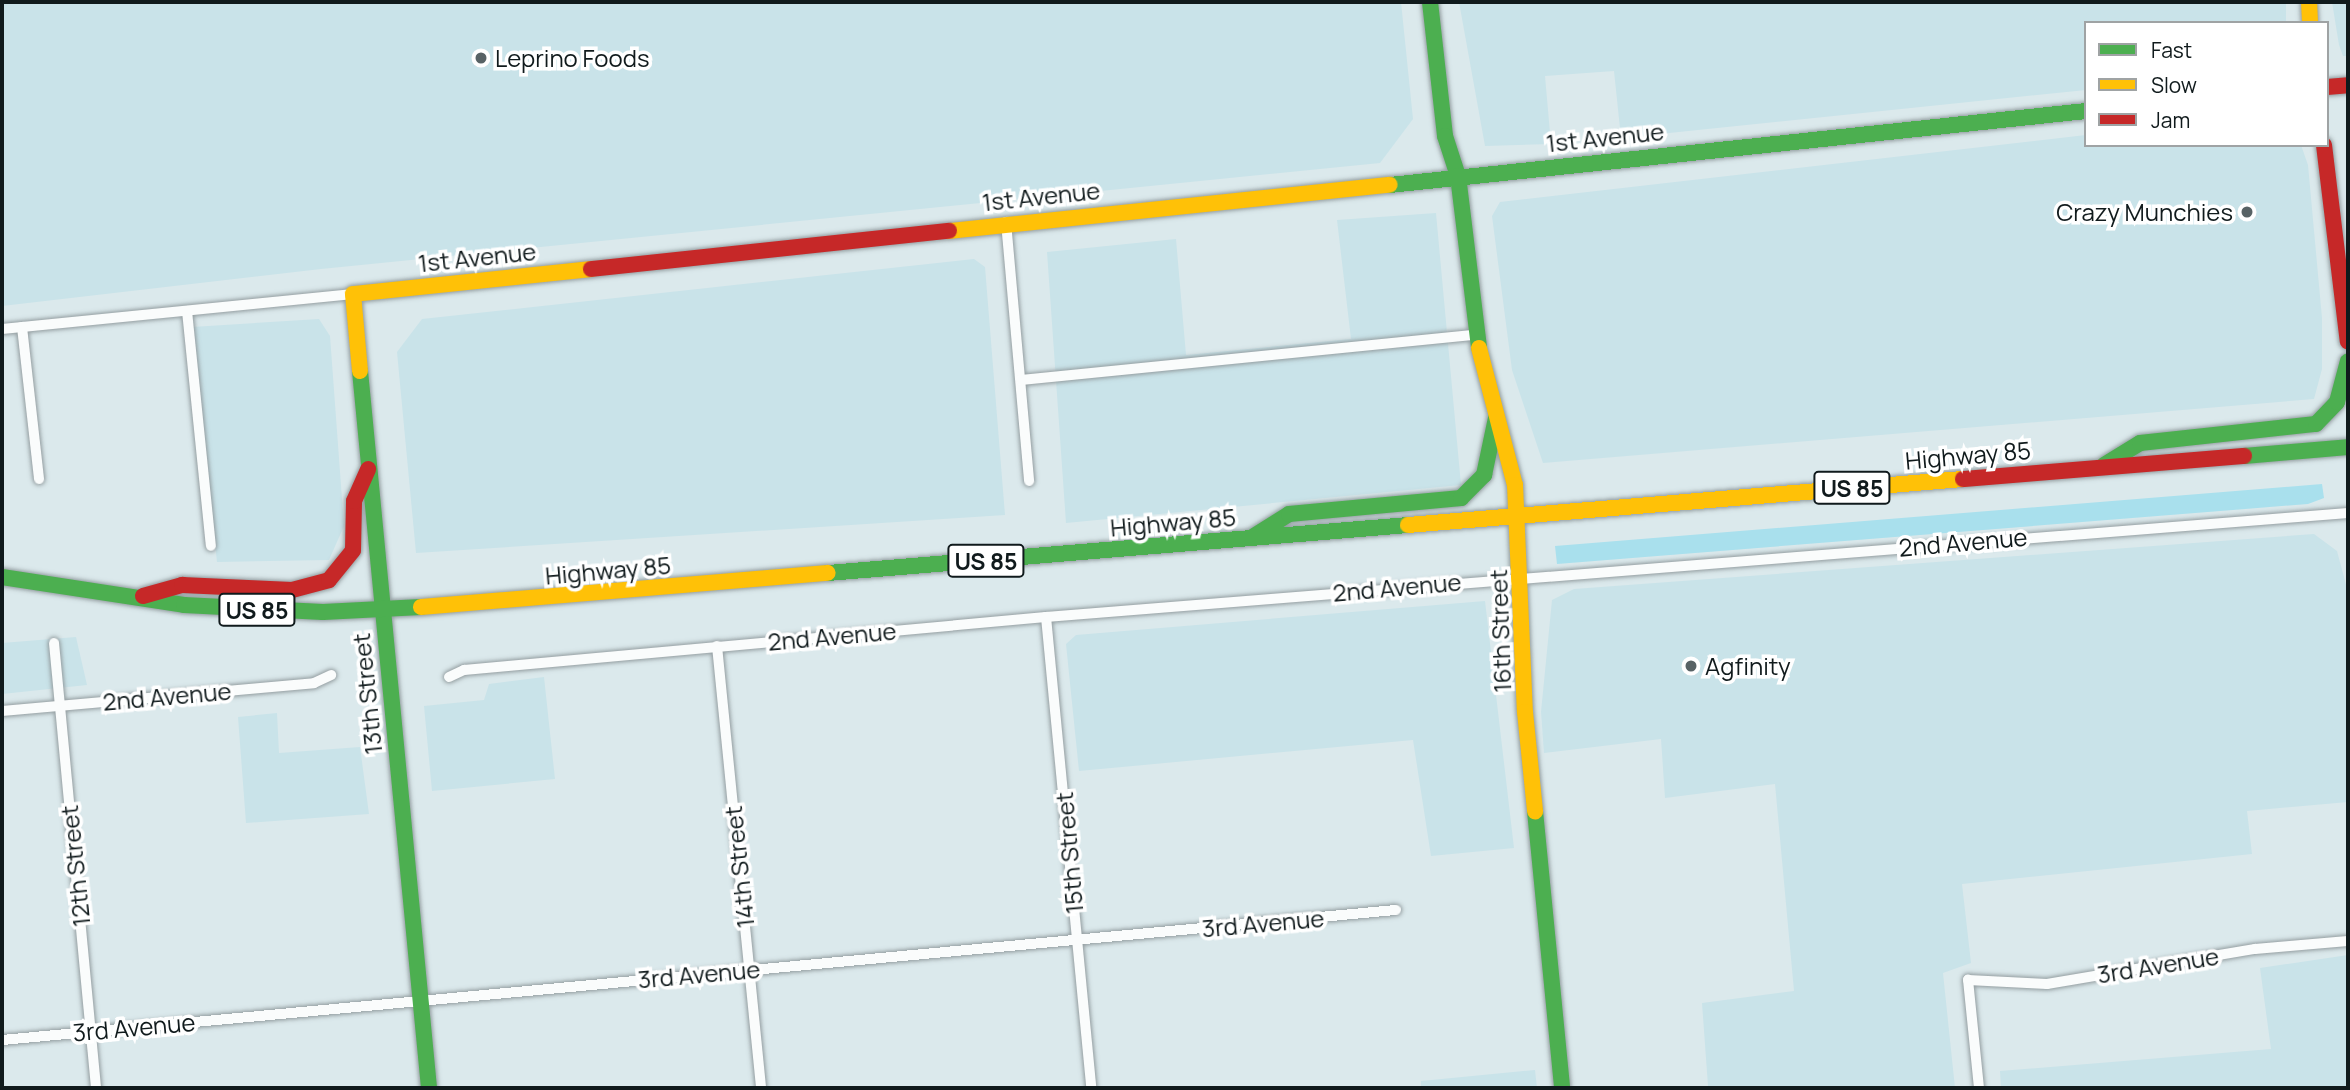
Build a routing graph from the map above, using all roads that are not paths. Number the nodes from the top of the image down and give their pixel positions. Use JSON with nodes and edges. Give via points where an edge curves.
{"nodes":[{"id":1,"x":1430,"y":2,"type":"edge"},
{"id":2,"x":2309,"y":2,"type":"edge"},
{"id":3,"x":2310,"y":21,"type":"edge"},
{"id":4,"x":2348,"y":85,"type":"edge"},
{"id":5,"x":2329,"y":87,"type":"edge"},
{"id":6,"x":2084,"y":111,"type":"edge"},
{"id":7,"x":2324,"y":147,"type":"edge"},
{"id":8,"x":1458,"y":176,"type":"junction"},
{"id":9,"x":1006,"y":222,"type":"junction"},
{"id":10,"x":353,"y":294,"type":"junction"},
{"id":11,"x":187,"y":311,"type":"junction"},
{"id":12,"x":22,"y":327,"type":"junction"},
{"id":13,"x":2,"y":329,"type":"edge"},
{"id":14,"x":1475,"y":335,"type":"junction"},
{"id":15,"x":2348,"y":342,"type":"edge"},
{"id":16,"x":2348,"y":361,"type":"edge"},
{"id":17,"x":1021,"y":380,"type":"junction"},
{"id":18,"x":1496,"y":418,"type":"junction"},
{"id":19,"x":2348,"y":447,"type":"edge"},
{"id":20,"x":2102,"y":467,"type":"junction"},
{"id":21,"x":368,"y":469,"type":"junction"},
{"id":22,"x":39,"y":479,"type":"dead end"},
{"id":23,"x":1029,"y":481,"type":"dead end"},
{"id":24,"x":2348,"y":513,"type":"edge"},
{"id":25,"x":1519,"y":517,"type":"junction"},
{"id":26,"x":1249,"y":539,"type":"junction"},
{"id":27,"x":211,"y":546,"type":"dead end"},
{"id":28,"x":2,"y":577,"type":"edge"},
{"id":29,"x":1522,"y":577,"type":"junction"},
{"id":30,"x":134,"y":598,"type":"junction"},
{"id":31,"x":382,"y":610,"type":"junction"},
{"id":32,"x":1046,"y":617,"type":"junction"},
{"id":33,"x":54,"y":643,"type":"dead end"},
{"id":34,"x":718,"y":646,"type":"junction"},
{"id":35,"x":331,"y":675,"type":"dead end"},
{"id":36,"x":449,"y":677,"type":"dead end"},
{"id":37,"x":60,"y":707,"type":"junction"},
{"id":38,"x":2,"y":711,"type":"edge"},
{"id":39,"x":1395,"y":911,"type":"dead end"},
{"id":40,"x":1077,"y":940,"type":"junction"},
{"id":41,"x":2348,"y":941,"type":"edge"},
{"id":42,"x":750,"y":970,"type":"junction"},
{"id":43,"x":420,"y":1000,"type":"junction"},
{"id":44,"x":91,"y":1030,"type":"junction"},
{"id":45,"x":2,"y":1040,"type":"edge"},
{"id":46,"x":96,"y":1088,"type":"edge"},
{"id":47,"x":429,"y":1088,"type":"edge"},
{"id":48,"x":761,"y":1088,"type":"edge"},
{"id":49,"x":1091,"y":1088,"type":"edge"},
{"id":50,"x":1562,"y":1088,"type":"edge"},
{"id":51,"x":1979,"y":1088,"type":"edge"}],
"edges":[{"from":1,"to":8,"type":"main road","name":"16th Street","via":[[1445,136]]},
{"from":2,"to":3,"type":"main road"},
{"from":4,"to":5,"type":"main road"},
{"from":6,"to":8,"type":"main road","name":"1st Avenue"},
{"from":7,"to":15,"type":"main road"},
{"from":8,"to":9,"type":"main road","name":"1st Avenue"},
{"from":8,"to":14,"type":"main road","name":"16th Street"},
{"from":9,"to":10,"type":"main road","name":"1st Avenue"},
{"from":9,"to":17,"type":"street"},
{"from":10,"to":11,"type":"street","name":"1st Avenue"},
{"from":10,"to":21,"type":"main road","name":"13th Street"},
{"from":11,"to":12,"type":"street","name":"1st Avenue"},
{"from":11,"to":27,"type":"street"},
{"from":12,"to":13,"type":"street","name":"1st Avenue"},
{"from":12,"to":22,"type":"street"},
{"from":14,"to":17,"type":"street"},
{"from":14,"to":18,"type":"main road","name":"16th Street"},
{"from":16,"to":20,"type":"main road","via":[[2337,402],[2316,424],[2140,443]]},
{"from":17,"to":23,"type":"street"},
{"from":18,"to":25,"type":"main road","name":"16th Street","via":[[1513,474]]},
{"from":18,"to":26,"type":"main road","via":[[1485,475],[1461,498],[1289,514]]},
{"from":19,"to":20,"type":"main road","name":"Highway 85","number":"US 85"},
{"from":20,"to":25,"type":"main road","name":"Highway 85","number":"US 85"},
{"from":21,"to":30,"type":"main road","via":[[354,501],[354,550],[329,580],[292,590],[182,585]]},
{"from":21,"to":31,"type":"main road","name":"13th Street"},
{"from":24,"to":29,"type":"street","name":"2nd Avenue"},
{"from":25,"to":26,"type":"main road","name":"Highway 85","number":"US 85"},
{"from":25,"to":29,"type":"main road","name":"16th Street"},
{"from":26,"to":31,"type":"main road","name":"Highway 85","number":"US 85"},
{"from":28,"to":30,"type":"main road","name":"Highway 85","number":"US 85"},
{"from":29,"to":32,"type":"street","name":"2nd Avenue"},
{"from":29,"to":50,"type":"main road","name":"16th Street","via":[[1525,712]]},
{"from":30,"to":31,"type":"main road","name":"Highway 85","number":"US 85","via":[[237,609]]},
{"from":31,"to":43,"type":"main road","name":"13th Street"},
{"from":32,"to":34,"type":"street","name":"2nd Avenue"},
{"from":32,"to":40,"type":"street","name":"15th Street"},
{"from":33,"to":37,"type":"street","name":"12th Street"},
{"from":34,"to":36,"type":"street","name":"2nd Avenue","via":[[464,670]]},
{"from":34,"to":42,"type":"street","name":"14th Street"},
{"from":35,"to":37,"type":"street","name":"2nd Avenue","via":[[314,683]]},
{"from":37,"to":38,"type":"street","name":"2nd Avenue"},
{"from":37,"to":44,"type":"street","name":"12th Street"},
{"from":39,"to":40,"type":"street","name":"3rd Avenue"},
{"from":40,"to":42,"type":"street","name":"3rd Avenue"},
{"from":40,"to":49,"type":"street","name":"15th Street"},
{"from":41,"to":51,"type":"street","name":"3rd Avenue","via":[[2255,949],[2047,984],[1968,980]]},
{"from":42,"to":43,"type":"street","name":"3rd Avenue"},
{"from":42,"to":48,"type":"street","name":"14th Street"},
{"from":43,"to":44,"type":"street","name":"3rd Avenue"},
{"from":43,"to":47,"type":"main road","name":"13th Street"},
{"from":44,"to":45,"type":"street","name":"3rd Avenue"},
{"from":44,"to":46,"type":"street","name":"12th Street"}]}
